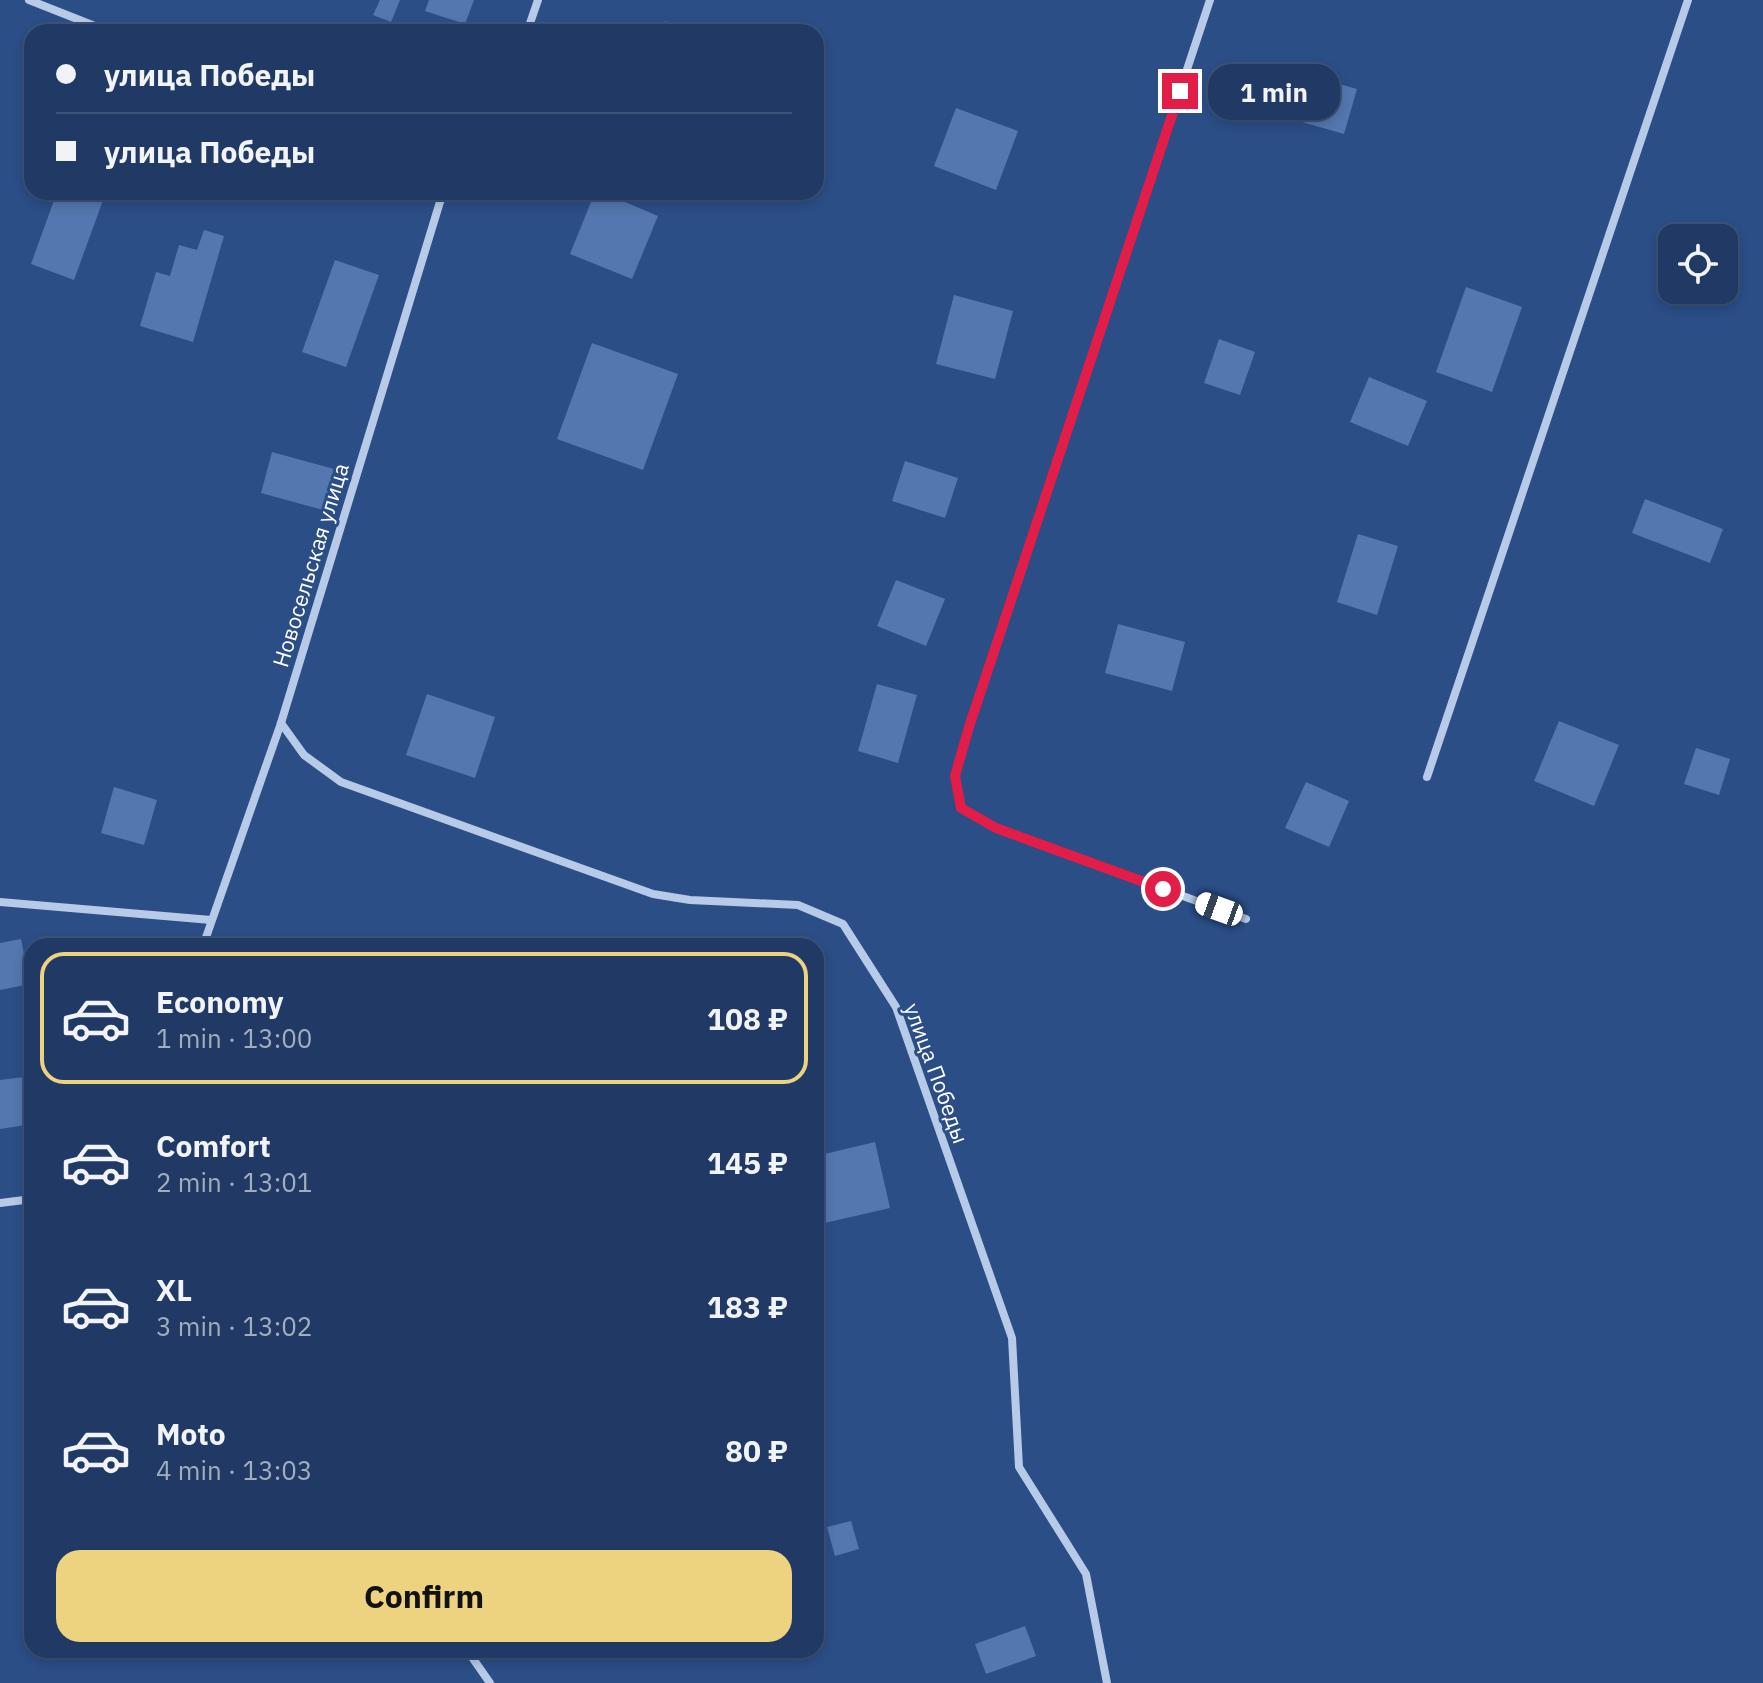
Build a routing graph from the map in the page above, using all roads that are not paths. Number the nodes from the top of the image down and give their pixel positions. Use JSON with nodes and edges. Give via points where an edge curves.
{"nodes":[{"id":1,"x":29,"y":0,"type":"edge"},
{"id":2,"x":538,"y":0,"type":"edge"},
{"id":3,"x":1210,"y":0,"type":"edge"},
{"id":4,"x":1688,"y":0,"type":"edge"},
{"id":5,"x":90,"y":24,"type":"edge"},
{"id":6,"x":530,"y":24,"type":"edge"},
{"id":7,"x":441,"y":200,"type":"edge"},
{"id":8,"x":281,"y":723,"type":"junction"},
{"id":9,"x":1427,"y":777,"type":"dead end"},
{"id":10,"x":0,"y":902,"type":"edge"},
{"id":11,"x":1246,"y":919,"type":"dead end"},
{"id":12,"x":211,"y":920,"type":"junction"},
{"id":13,"x":205,"y":938,"type":"edge"},
{"id":14,"x":24,"y":1200,"type":"edge"},
{"id":15,"x":0,"y":1203,"type":"edge"},
{"id":16,"x":473,"y":1658,"type":"edge"},
{"id":17,"x":490,"y":1683,"type":"edge"},
{"id":18,"x":1107,"y":1683,"type":"edge"}],
"edges":[{"from":1,"to":5,"type":"street"},
{"from":2,"to":6,"type":"street"},
{"from":3,"to":11,"type":"street","via":[[955,776],[961,808],[996,828]]},
{"from":4,"to":9,"type":"street"},
{"from":7,"to":8,"type":"street","name":"Новосельская улица"},
{"from":8,"to":12,"type":"street","name":"Новосельская улица"},
{"from":8,"to":18,"type":"street","name":"улица Победы","via":[[304,755],[341,782],[653,894],[798,905],[843,924],[896,1007],[1012,1338],[1019,1467],[1086,1574]]},
{"from":10,"to":12,"type":"street"},
{"from":12,"to":13,"type":"street","name":"Новосельская улица"},
{"from":14,"to":15,"type":"street"},
{"from":16,"to":17,"type":"street"}]}
